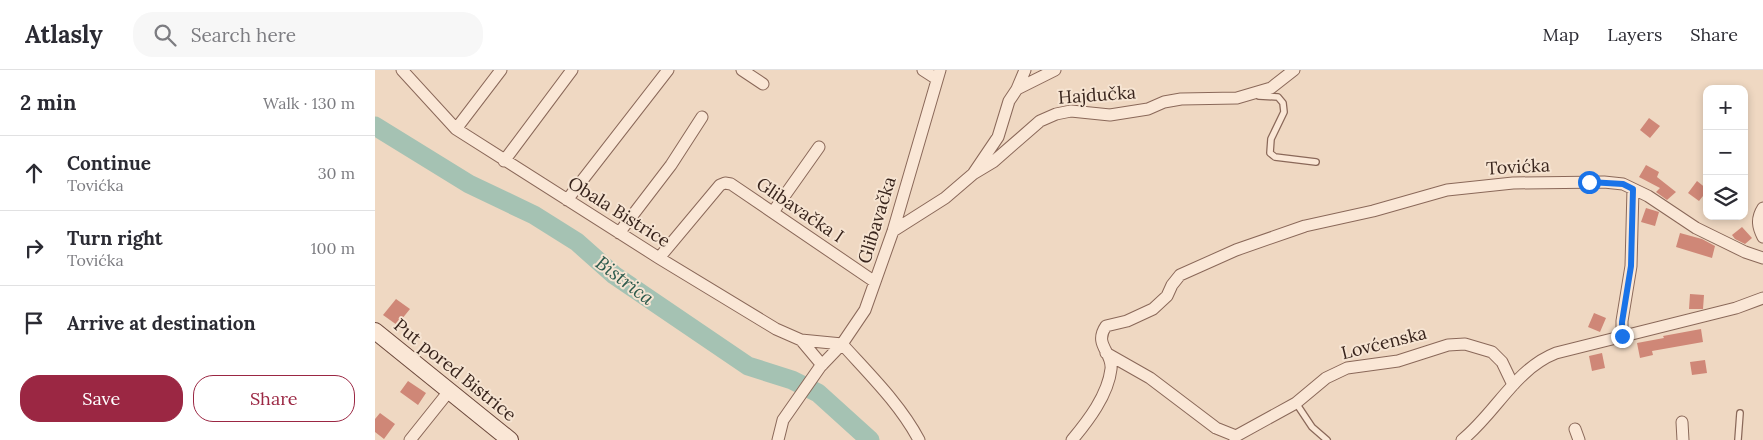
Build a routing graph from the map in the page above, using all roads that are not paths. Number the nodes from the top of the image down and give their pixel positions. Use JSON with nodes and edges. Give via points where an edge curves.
{"nodes":[{"id":1,"x":402,"y":70,"type":"edge"},
{"id":2,"x":501,"y":70,"type":"edge"},
{"id":3,"x":572,"y":70,"type":"edge"},
{"id":4,"x":668,"y":70,"type":"edge"},
{"id":5,"x":742,"y":70,"type":"edge"},
{"id":6,"x":923,"y":70,"type":"edge"},
{"id":7,"x":1025,"y":70,"type":"edge"},
{"id":8,"x":1055,"y":70,"type":"edge"},
{"id":9,"x":1294,"y":70,"type":"edge"},
{"id":10,"x":938,"y":74,"type":"edge"},
{"id":11,"x":763,"y":84,"type":"dead end"},
{"id":12,"x":1017,"y":89,"type":"junction"},
{"id":13,"x":1237,"y":98,"type":"junction"},
{"id":14,"x":702,"y":117,"type":"dead end"},
{"id":15,"x":456,"y":130,"type":"junction"},
{"id":16,"x":819,"y":148,"type":"dead end"},
{"id":17,"x":504,"y":161,"type":"junction"},
{"id":18,"x":1316,"y":162,"type":"dead end"},
{"id":19,"x":973,"y":174,"type":"junction"},
{"id":20,"x":1633,"y":189,"type":"junction"},
{"id":21,"x":567,"y":200,"type":"junction"},
{"id":22,"x":1763,"y":208,"type":"edge"},
{"id":23,"x":773,"y":212,"type":"junction"},
{"id":24,"x":893,"y":232,"type":"junction"},
{"id":25,"x":619,"y":233,"type":"junction"},
{"id":26,"x":1763,"y":237,"type":"edge"},
{"id":27,"x":659,"y":258,"type":"junction"},
{"id":28,"x":1763,"y":258,"type":"edge"},
{"id":29,"x":875,"y":282,"type":"junction"},
{"id":30,"x":1763,"y":298,"type":"edge"},
{"id":31,"x":375,"y":331,"type":"edge"},
{"id":32,"x":1622,"y":336,"type":"junction"},
{"id":33,"x":801,"y":340,"type":"junction"},
{"id":34,"x":842,"y":344,"type":"junction"},
{"id":35,"x":1106,"y":352,"type":"junction"},
{"id":36,"x":821,"y":366,"type":"junction"},
{"id":37,"x":1513,"y":385,"type":"junction"},
{"id":38,"x":450,"y":390,"type":"junction"},
{"id":39,"x":1296,"y":404,"type":"junction"},
{"id":40,"x":1740,"y":414,"type":"dead end"},
{"id":41,"x":1682,"y":422,"type":"dead end"},
{"id":42,"x":503,"y":438,"type":"edge"},
{"id":43,"x":1235,"y":438,"type":"edge"},
{"id":44,"x":410,"y":440,"type":"edge"},
{"id":45,"x":778,"y":440,"type":"edge"},
{"id":46,"x":919,"y":440,"type":"edge"},
{"id":47,"x":1072,"y":440,"type":"edge"},
{"id":48,"x":1327,"y":440,"type":"edge"},
{"id":49,"x":1461,"y":440,"type":"edge"},
{"id":50,"x":1683,"y":440,"type":"edge"},
{"id":51,"x":1738,"y":440,"type":"edge"}],
"edges":[{"from":1,"to":15,"type":"street","name":"Obala Bistrice"},
{"from":2,"to":15,"type":"street"},
{"from":3,"to":17,"type":"street"},
{"from":4,"to":21,"type":"street"},
{"from":5,"to":11,"type":"street"},
{"from":6,"to":10,"type":"street"},
{"from":7,"to":12,"type":"street"},
{"from":8,"to":12,"type":"street"},
{"from":9,"to":13,"type":"street","name":"Hajdučka","via":[[1271,88]]},
{"from":10,"to":24,"type":"street","name":"Glibavačka"},
{"from":12,"to":19,"type":"street","via":[[1009,101],[998,138]]},
{"from":13,"to":18,"type":"lane","via":[[1278,97],[1284,112],[1271,139],[1270,152],[1275,157]]},
{"from":13,"to":19,"type":"street","name":"Hajdučka","via":[[1181,99],[1148,109],[1110,115],[1071,111],[1056,114],[1040,121],[993,162]]},
{"from":14,"to":25,"type":"street","via":[[671,165]]},
{"from":15,"to":17,"type":"street","name":"Obala Bistrice"},
{"from":16,"to":23,"type":"street"},
{"from":17,"to":21,"type":"street","name":"Obala Bistrice"},
{"from":19,"to":24,"type":"street","via":[[945,198]]},
{"from":20,"to":28,"type":"street","name":"Tovićka","via":[[1696,228]]},
{"from":20,"to":32,"type":"street","via":[[1631,266]]},
{"from":20,"to":35,"type":"street","name":"Tovićka","via":[[1623,184],[1604,182],[1513,183],[1447,190],[1305,226],[1236,250],[1180,275],[1167,296],[1153,309],[1106,326],[1101,338]]},
{"from":21,"to":25,"type":"street","name":"Obala Bistrice"},
{"from":22,"to":26,"type":"street","via":[[1758,227]]},
{"from":23,"to":27,"type":"street","name":"Glibavačka I","via":[[725,183]]},
{"from":23,"to":29,"type":"street","name":"Glibavačka I"},
{"from":24,"to":29,"type":"street","name":"Glibavačka"},
{"from":25,"to":27,"type":"street","name":"Obala Bistrice"},
{"from":27,"to":33,"type":"street","name":"Obala Bistrice","via":[[776,329]]},
{"from":29,"to":34,"type":"street","name":"Glibavačka","via":[[865,310]]},
{"from":30,"to":32,"type":"street"},
{"from":31,"to":38,"type":"street","name":"Put pored Bistrice"},
{"from":32,"to":37,"type":"street","via":[[1543,358]]},
{"from":33,"to":34,"type":"street","name":"Obala Bistrice"},
{"from":33,"to":36,"type":"street"},
{"from":34,"to":36,"type":"street","name":"Glibavačka"},
{"from":34,"to":46,"type":"street","via":[[875,380]]},
{"from":35,"to":43,"type":"street","via":[[1150,378],[1216,428]]},
{"from":35,"to":47,"type":"street","name":"Tovićka","via":[[1111,369],[1103,396]]},
{"from":36,"to":45,"type":"street","name":"Glibavačka","via":[[783,420]]},
{"from":37,"to":39,"type":"street","name":"Lovćenska","via":[[1502,362],[1492,352],[1465,344],[1448,344],[1398,361],[1347,368],[1326,378]]},
{"from":37,"to":49,"type":"street","via":[[1475,430]]},
{"from":38,"to":42,"type":"street","name":"Put pored Bistrice"},
{"from":38,"to":44,"type":"street"},
{"from":39,"to":43,"type":"street","name":"Lovćenska"},
{"from":39,"to":48,"type":"lane","via":[[1312,427]]},
{"from":40,"to":51,"type":"lane"},
{"from":41,"to":50,"type":"street"}]}
